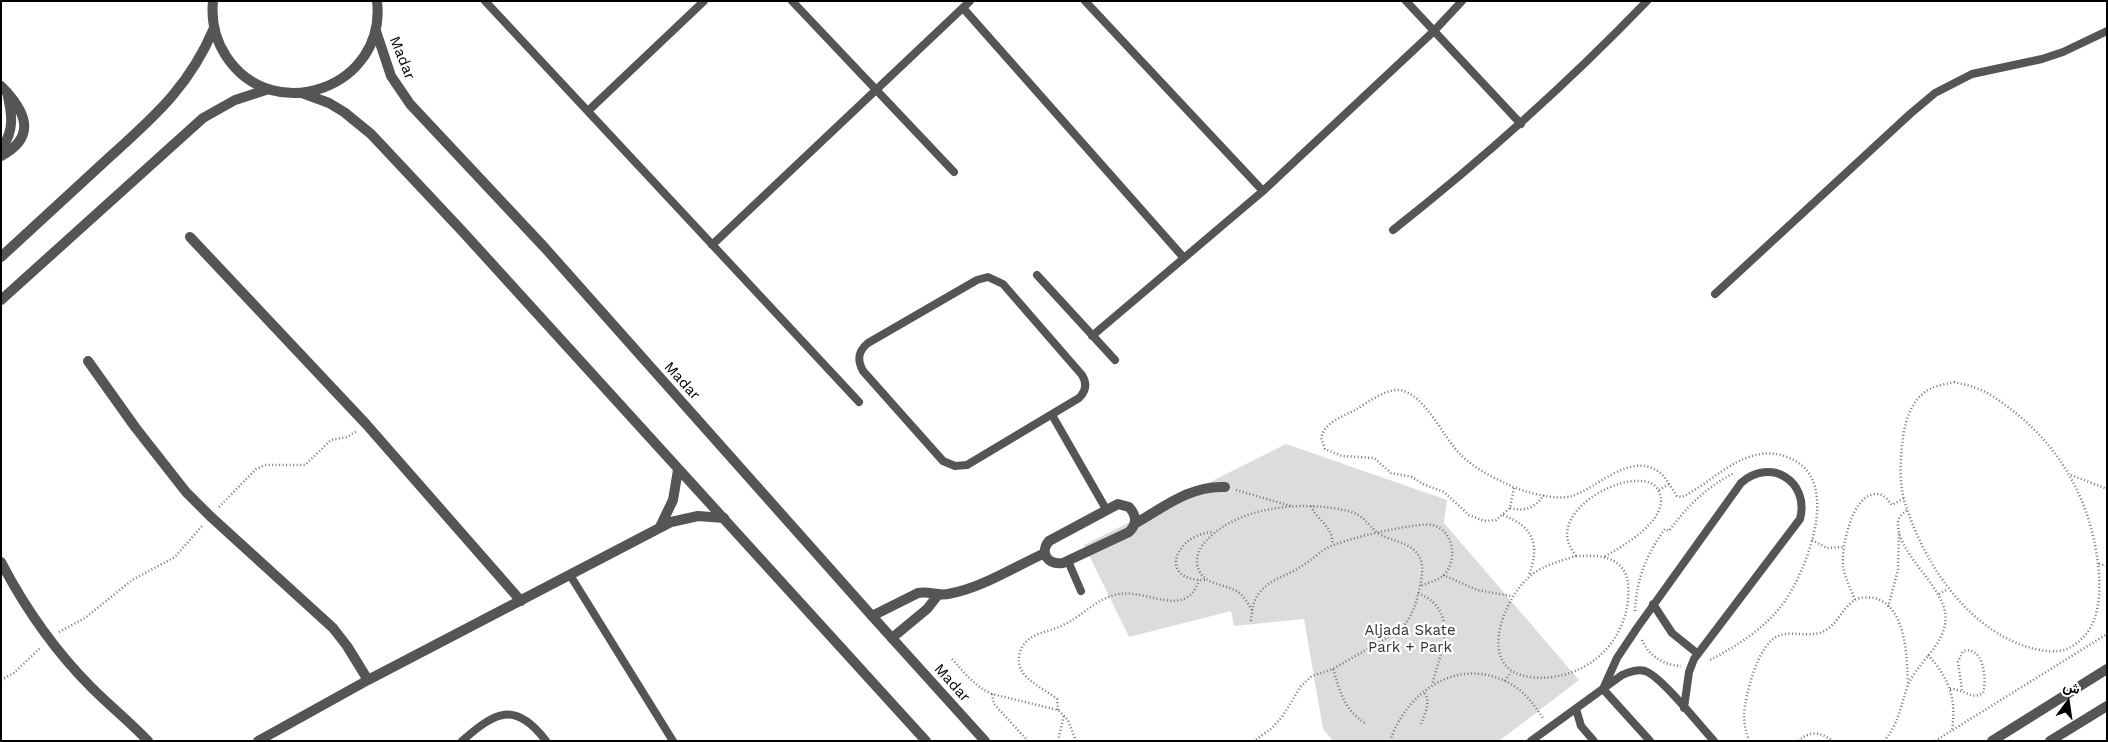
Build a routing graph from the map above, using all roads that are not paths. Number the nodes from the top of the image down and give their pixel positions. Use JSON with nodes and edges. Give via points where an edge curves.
{"nodes":[{"id":1,"x":213,"y":1,"type":"edge"},
{"id":2,"x":377,"y":1,"type":"edge"},
{"id":3,"x":484,"y":1,"type":"edge"},
{"id":4,"x":704,"y":1,"type":"edge"},
{"id":5,"x":792,"y":1,"type":"edge"},
{"id":6,"x":970,"y":1,"type":"edge"},
{"id":7,"x":1085,"y":1,"type":"edge"},
{"id":8,"x":1406,"y":1,"type":"edge"},
{"id":9,"x":1462,"y":1,"type":"edge"},
{"id":10,"x":1647,"y":1,"type":"edge"},
{"id":11,"x":963,"y":8,"type":"junction"},
{"id":12,"x":214,"y":28,"type":"junction"},
{"id":13,"x":2107,"y":30,"type":"edge"},
{"id":14,"x":376,"y":31,"type":"junction"},
{"id":15,"x":1434,"y":31,"type":"junction"},
{"id":16,"x":4,"y":89,"type":"edge"},
{"id":17,"x":269,"y":89,"type":"junction"},
{"id":18,"x":876,"y":90,"type":"junction"},
{"id":19,"x":302,"y":93,"type":"junction"},
{"id":20,"x":588,"y":111,"type":"junction"},
{"id":21,"x":1521,"y":124,"type":"junction"},
{"id":22,"x":1,"y":149,"type":"edge"},
{"id":23,"x":1,"y":156,"type":"edge"},
{"id":24,"x":954,"y":172,"type":"dead end"},
{"id":25,"x":1263,"y":191,"type":"junction"},
{"id":26,"x":1393,"y":230,"type":"dead end"},
{"id":27,"x":190,"y":237,"type":"dead end"},
{"id":28,"x":712,"y":245,"type":"junction"},
{"id":29,"x":1,"y":257,"type":"edge"},
{"id":30,"x":1184,"y":258,"type":"junction"},
{"id":31,"x":1037,"y":275,"type":"dead end"},
{"id":32,"x":1715,"y":294,"type":"dead end"},
{"id":33,"x":1,"y":300,"type":"edge"},
{"id":34,"x":1092,"y":336,"type":"junction"},
{"id":35,"x":1114,"y":360,"type":"dead end"},
{"id":36,"x":88,"y":361,"type":"dead end"},
{"id":37,"x":859,"y":402,"type":"dead end"},
{"id":38,"x":1052,"y":415,"type":"junction"},
{"id":39,"x":678,"y":470,"type":"junction"},
{"id":40,"x":1225,"y":487,"type":"road end"},
{"id":41,"x":1106,"y":509,"type":"junction"},
{"id":42,"x":724,"y":518,"type":"junction"},
{"id":43,"x":1136,"y":523,"type":"junction"},
{"id":44,"x":659,"y":528,"type":"junction"},
{"id":45,"x":1045,"y":553,"type":"junction"},
{"id":46,"x":1068,"y":561,"type":"junction"},
{"id":47,"x":1,"y":562,"type":"edge"},
{"id":48,"x":570,"y":575,"type":"junction"},
{"id":49,"x":1081,"y":591,"type":"dead end"},
{"id":50,"x":938,"y":595,"type":"junction"},
{"id":51,"x":521,"y":601,"type":"junction"},
{"id":52,"x":1653,"y":604,"type":"junction"},
{"id":53,"x":872,"y":616,"type":"junction"},
{"id":54,"x":892,"y":638,"type":"junction"},
{"id":55,"x":1698,"y":654,"type":"junction"},
{"id":56,"x":2107,"y":668,"type":"edge"},
{"id":57,"x":368,"y":680,"type":"junction"},
{"id":58,"x":1603,"y":689,"type":"junction"},
{"id":59,"x":2107,"y":706,"type":"edge"},
{"id":60,"x":1684,"y":708,"type":"junction"},
{"id":61,"x":1576,"y":709,"type":"junction"},
{"id":62,"x":148,"y":741,"type":"edge"},
{"id":63,"x":258,"y":741,"type":"edge"},
{"id":64,"x":462,"y":741,"type":"edge"},
{"id":65,"x":546,"y":741,"type":"edge"},
{"id":66,"x":673,"y":741,"type":"edge"},
{"id":67,"x":926,"y":741,"type":"edge"},
{"id":68,"x":985,"y":741,"type":"edge"},
{"id":69,"x":1531,"y":741,"type":"edge"},
{"id":70,"x":1594,"y":741,"type":"edge"},
{"id":71,"x":1650,"y":741,"type":"edge"},
{"id":72,"x":1714,"y":741,"type":"edge"},
{"id":73,"x":1992,"y":741,"type":"edge"},
{"id":74,"x":2050,"y":741,"type":"edge"}],
"edges":[{"from":1,"to":12,"type":"street"},
{"from":2,"to":14,"type":"street"},
{"from":3,"to":20,"type":"lane"},
{"from":4,"to":20,"type":"lane"},
{"from":5,"to":18,"type":"lane"},
{"from":6,"to":11,"type":"lane"},
{"from":7,"to":25,"type":"lane"},
{"from":8,"to":15,"type":"lane"},
{"from":9,"to":15,"type":"lane"},
{"from":10,"to":21,"type":"lane"},
{"from":11,"to":18,"type":"lane"},
{"from":11,"to":30,"type":"lane"},
{"from":12,"to":17,"type":"street","via":[[223,51],[233,65],[247,78]]},
{"from":12,"to":29,"type":"street","via":[[186,80],[161,110]]},
{"from":13,"to":32,"type":"lane","via":[[2064,52],[1972,74],[1935,93]]},
{"from":14,"to":19,"type":"street","via":[[366,54],[349,74],[327,87]]},
{"from":14,"to":53,"type":"street","name":"Madar","via":[[391,76],[410,104],[545,248]]},
{"from":15,"to":21,"type":"lane"},
{"from":15,"to":25,"type":"lane"},
{"from":16,"to":22,"type":"street","via":[[12,123],[8,139]]},
{"from":16,"to":23,"type":"street","via":[[20,107],[23,129],[18,143]]},
{"from":17,"to":19,"type":"street"},
{"from":17,"to":33,"type":"street","via":[[234,100],[203,118]]},
{"from":18,"to":24,"type":"lane"},
{"from":18,"to":28,"type":"lane"},
{"from":19,"to":39,"type":"street","via":[[329,103],[371,134]]},
{"from":20,"to":28,"type":"lane"},
{"from":21,"to":26,"type":"lane"},
{"from":25,"to":30,"type":"lane"},
{"from":27,"to":51,"type":"street","via":[[366,424]]},
{"from":28,"to":37,"type":"lane"},
{"from":30,"to":34,"type":"lane"},
{"from":31,"to":34,"type":"lane"},
{"from":34,"to":35,"type":"lane"},
{"from":36,"to":57,"type":"street","via":[[186,492],[333,628]]},
{"from":38,"to":38,"type":"lane","via":[[1083,394],[1085,379],[1003,284],[994,278],[977,280],[868,343],[860,353],[863,371],[943,461],[955,466],[967,465]]},
{"from":38,"to":41,"type":"lane"},
{"from":39,"to":42,"type":"street"},
{"from":39,"to":44,"type":"street","via":[[673,500]]},
{"from":40,"to":43,"type":"street","via":[[1191,492]]},
{"from":41,"to":43,"type":"street","via":[[1124,504],[1133,512]]},
{"from":41,"to":45,"type":"street","via":[[1049,541]]},
{"from":42,"to":44,"type":"street","via":[[691,517]]},
{"from":42,"to":67,"type":"street"},
{"from":43,"to":46,"type":"street","via":[[1129,532]]},
{"from":44,"to":48,"type":"street"},
{"from":45,"to":46,"type":"street","via":[[1046,558],[1054,563]]},
{"from":45,"to":50,"type":"street","via":[[973,587]]},
{"from":46,"to":49,"type":"lane"},
{"from":47,"to":62,"type":"street","via":[[48,638],[91,687]]},
{"from":48,"to":51,"type":"street"},
{"from":48,"to":66,"type":"lane"},
{"from":50,"to":53,"type":"street","via":[[918,593]]},
{"from":50,"to":54,"type":"street","via":[[927,609]]},
{"from":51,"to":57,"type":"street"},
{"from":52,"to":55,"type":"lane","via":[[1672,633]]},
{"from":52,"to":55,"type":"lane","via":[[1747,478],[1768,472],[1783,476],[1795,485],[1802,505],[1797,525]]},
{"from":52,"to":58,"type":"lane","via":[[1617,658]]},
{"from":53,"to":54,"type":"street","name":"Madar"},
{"from":54,"to":68,"type":"street","name":"Madar"},
{"from":55,"to":60,"type":"lane","via":[[1691,665]]},
{"from":56,"to":73,"type":"street"},
{"from":57,"to":63,"type":"street"},
{"from":58,"to":60,"type":"lane","via":[[1629,672],[1645,671],[1658,679]]},
{"from":58,"to":61,"type":"lane"},
{"from":58,"to":71,"type":"lane"},
{"from":59,"to":74,"type":"street"},
{"from":60,"to":72,"type":"lane"},
{"from":61,"to":69,"type":"lane"},
{"from":61,"to":70,"type":"lane","via":[[1578,721]]},
{"from":64,"to":65,"type":"lane","via":[[488,719],[506,715],[531,723]]}]}
